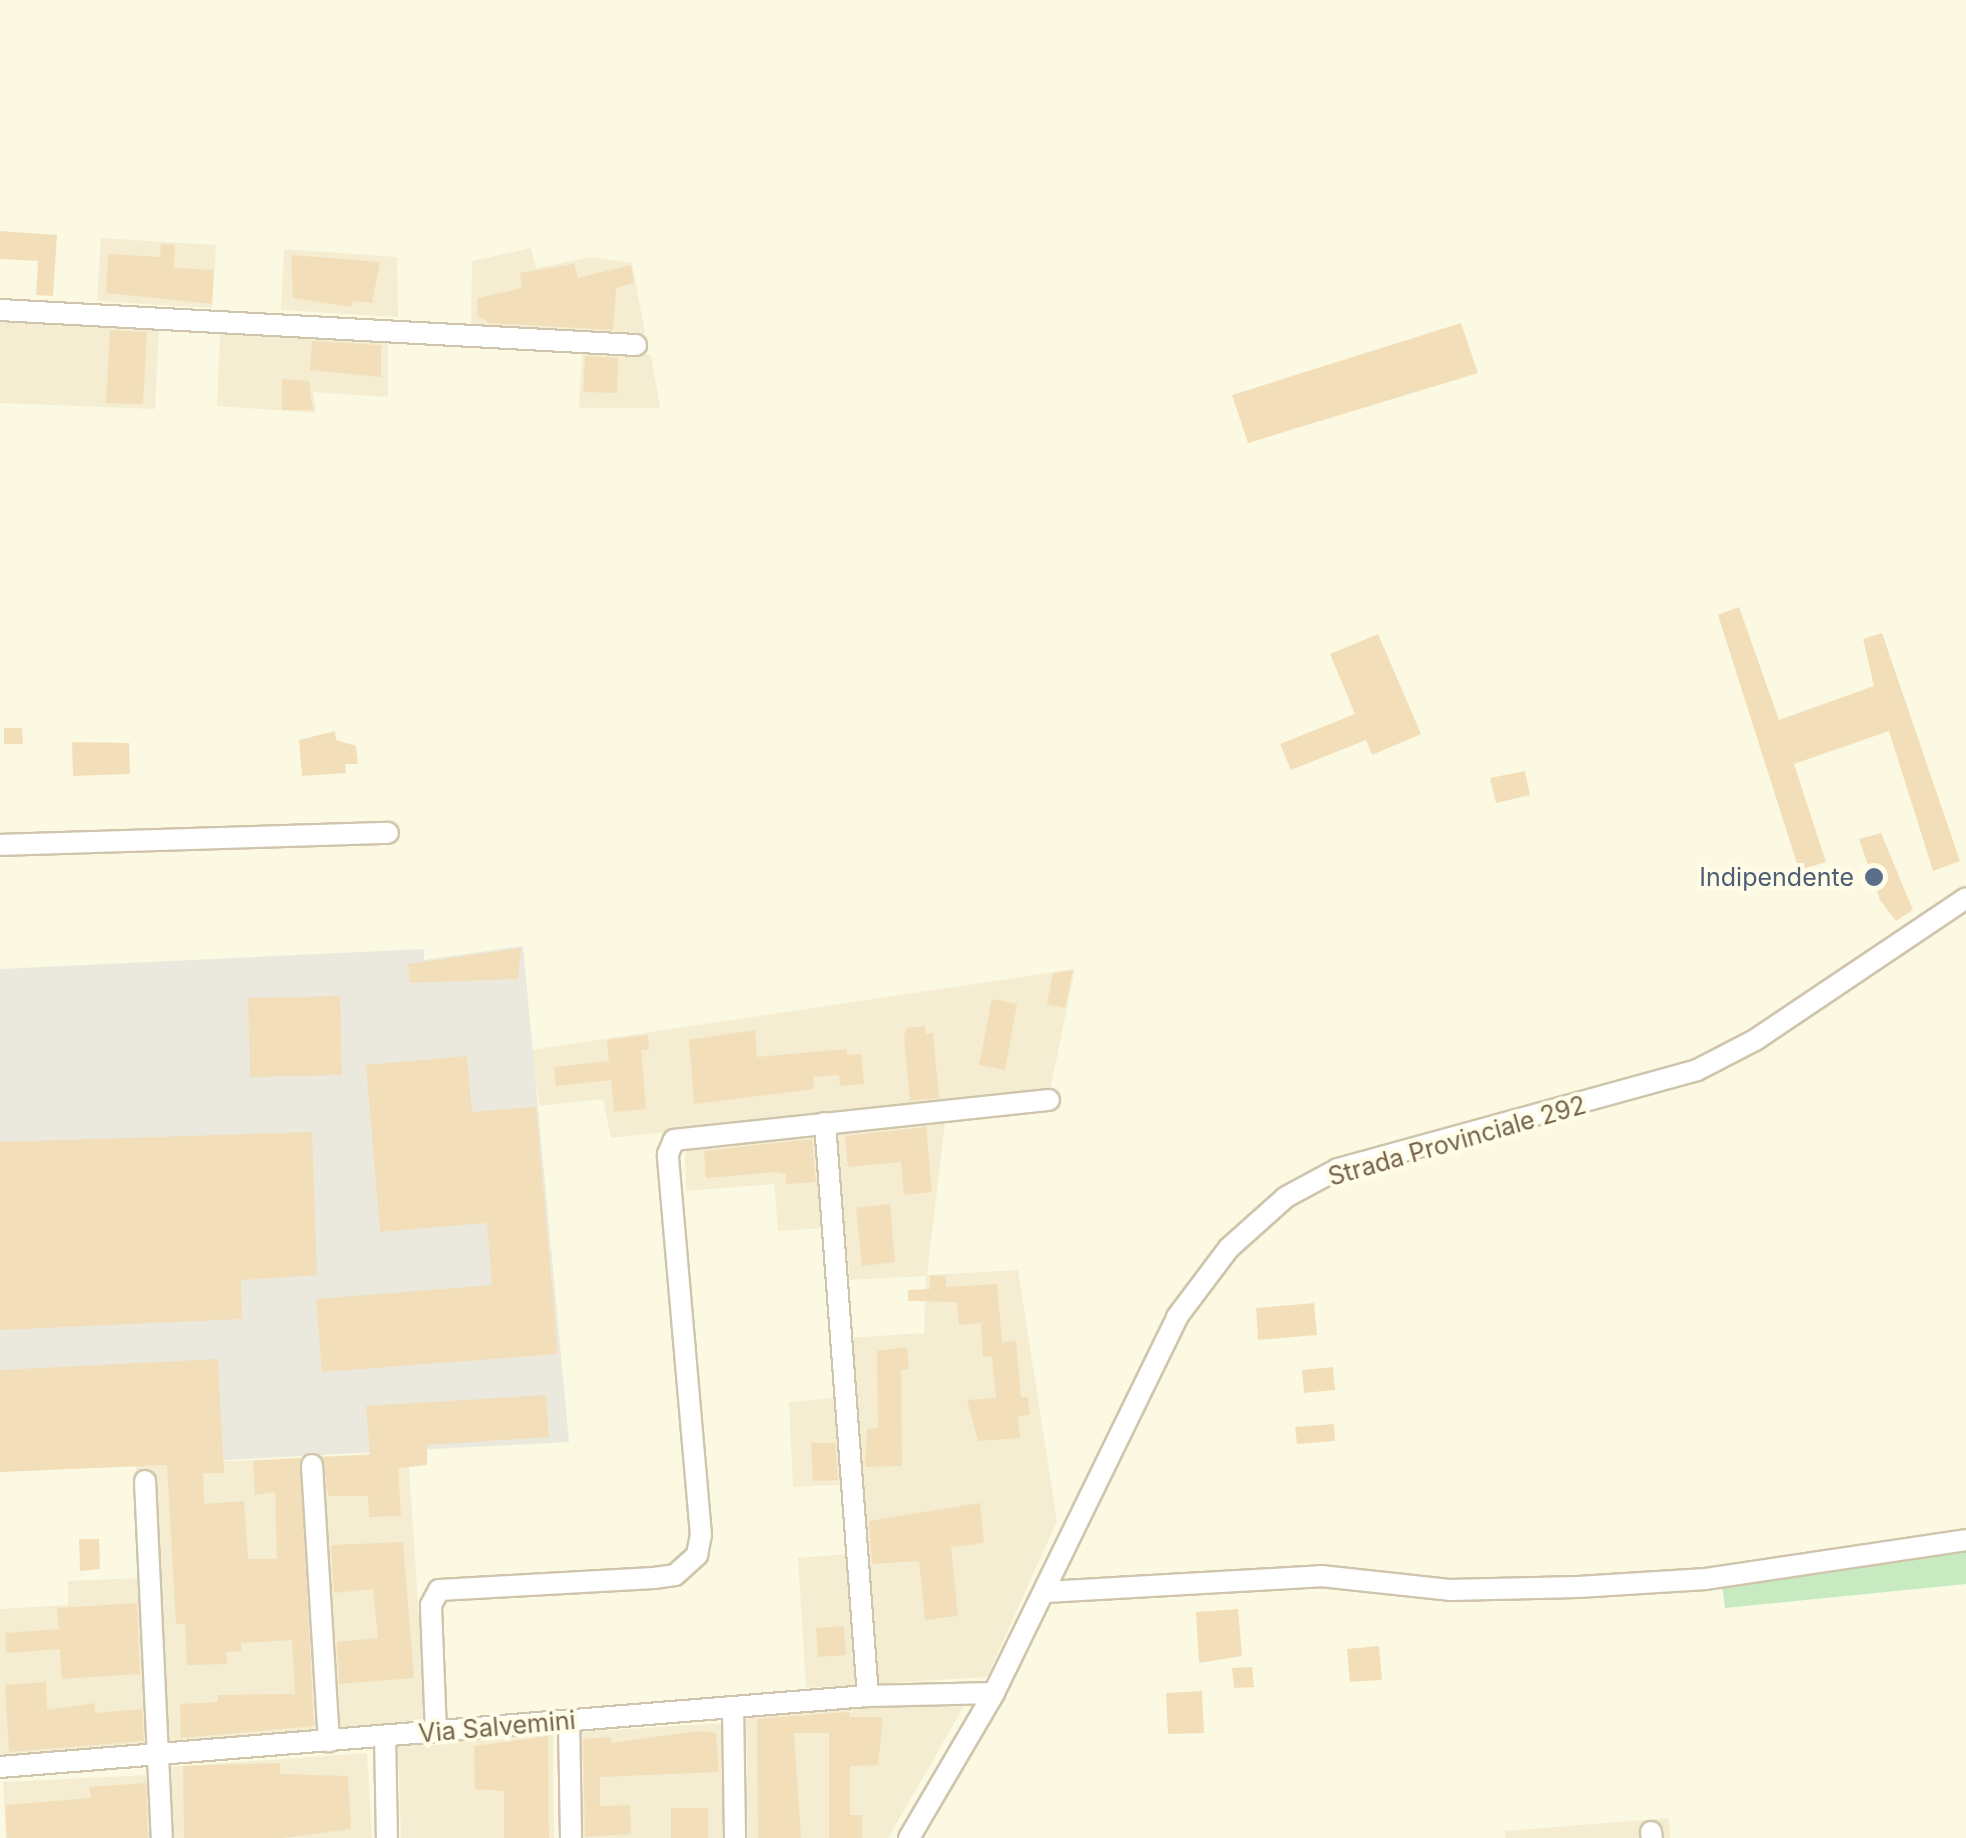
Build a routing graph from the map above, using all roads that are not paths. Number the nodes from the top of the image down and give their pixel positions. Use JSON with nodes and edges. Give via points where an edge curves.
{"nodes":[{"id":1,"x":0,"y":310,"type":"edge"},
{"id":2,"x":636,"y":345,"type":"dead end"},
{"id":3,"x":388,"y":834,"type":"dead end"},
{"id":4,"x":0,"y":845,"type":"edge"},
{"id":5,"x":1966,"y":898,"type":"edge"},
{"id":6,"x":1049,"y":1100,"type":"dead end"},
{"id":7,"x":825,"y":1123,"type":"junction"},
{"id":8,"x":312,"y":1465,"type":"dead end"},
{"id":9,"x":146,"y":1481,"type":"dead end"},
{"id":10,"x":1966,"y":1540,"type":"edge"},
{"id":11,"x":1046,"y":1592,"type":"junction"},
{"id":12,"x":994,"y":1693,"type":"junction"},
{"id":13,"x":868,"y":1696,"type":"junction"},
{"id":14,"x":733,"y":1706,"type":"junction"},
{"id":15,"x":569,"y":1722,"type":"junction"},
{"id":16,"x":436,"y":1732,"type":"junction"},
{"id":17,"x":384,"y":1736,"type":"junction"},
{"id":18,"x":330,"y":1741,"type":"junction"},
{"id":19,"x":158,"y":1757,"type":"junction"},
{"id":20,"x":0,"y":1767,"type":"edge"},
{"id":21,"x":162,"y":1838,"type":"edge"},
{"id":22,"x":387,"y":1838,"type":"edge"},
{"id":23,"x":571,"y":1838,"type":"edge"},
{"id":24,"x":734,"y":1838,"type":"edge"},
{"id":25,"x":909,"y":1838,"type":"edge"}],
"edges":[{"from":1,"to":2,"type":"street"},
{"from":3,"to":4,"type":"street"},
{"from":5,"to":11,"type":"street","name":"Strada Provinciale 292","via":[[1756,1040],[1697,1070],[1338,1169],[1286,1197],[1229,1248],[1178,1317]]},
{"from":6,"to":7,"type":"street"},
{"from":7,"to":13,"type":"street"},
{"from":7,"to":16,"type":"street","via":[[682,1137],[670,1146],[697,1555],[675,1575],[654,1578],[440,1590],[431,1605]]},
{"from":8,"to":18,"type":"street"},
{"from":9,"to":19,"type":"street"},
{"from":10,"to":11,"type":"street","via":[[1706,1578],[1578,1587],[1450,1590],[1321,1576]]},
{"from":11,"to":12,"type":"street","name":"Strada Provinciale 292"},
{"from":12,"to":13,"type":"street","name":"Via Salvemini"},
{"from":12,"to":25,"type":"street","name":"Strada Provinciale 292"},
{"from":13,"to":14,"type":"street","name":"Via Salvemini"},
{"from":14,"to":15,"type":"street","name":"Via Salvemini"},
{"from":14,"to":24,"type":"street"},
{"from":15,"to":16,"type":"street","name":"Via Salvemini"},
{"from":15,"to":23,"type":"street"},
{"from":16,"to":17,"type":"street","name":"Via Salvemini"},
{"from":17,"to":18,"type":"street","name":"Via Salvemini"},
{"from":17,"to":22,"type":"street"},
{"from":18,"to":19,"type":"street","name":"Via Salvemini"},
{"from":19,"to":20,"type":"street","name":"Via Salvemini"},
{"from":19,"to":21,"type":"street"}]}
